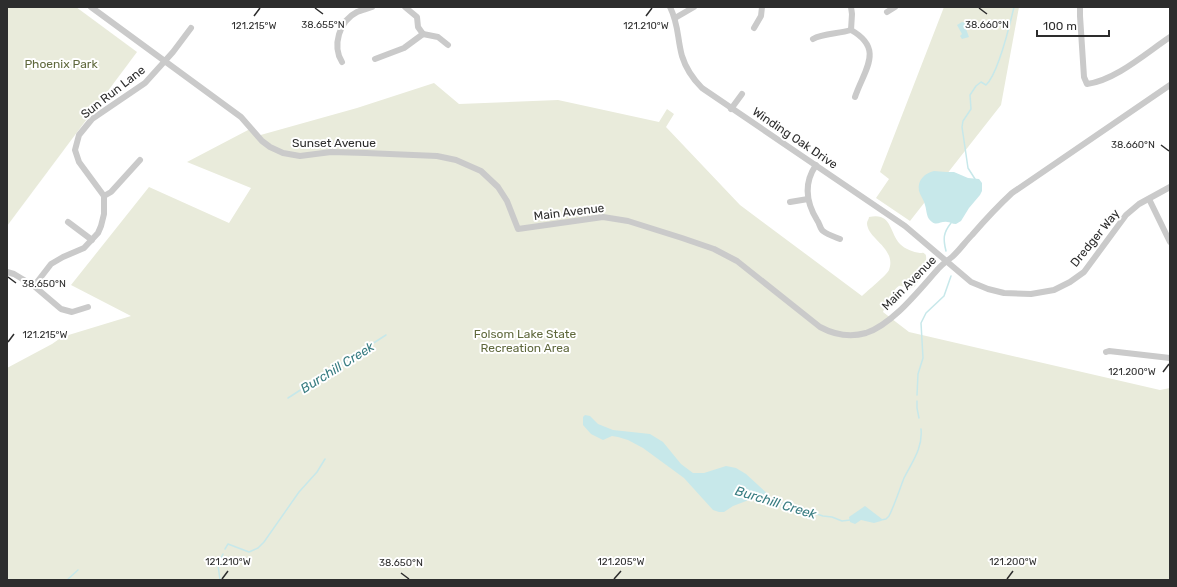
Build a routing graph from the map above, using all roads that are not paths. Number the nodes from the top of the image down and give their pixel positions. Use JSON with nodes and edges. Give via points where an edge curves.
{"nodes":[{"id":1,"x":91,"y":7,"type":"edge"},
{"id":2,"x":372,"y":7,"type":"edge"},
{"id":3,"x":406,"y":7,"type":"edge"},
{"id":4,"x":670,"y":7,"type":"edge"},
{"id":5,"x":694,"y":7,"type":"edge"},
{"id":6,"x":762,"y":7,"type":"edge"},
{"id":7,"x":851,"y":7,"type":"edge"},
{"id":8,"x":895,"y":7,"type":"edge"},
{"id":9,"x":1080,"y":7,"type":"edge"},
{"id":10,"x":887,"y":12,"type":"dead end"},
{"id":11,"x":676,"y":18,"type":"junction"},
{"id":12,"x":191,"y":28,"type":"dead end"},
{"id":13,"x":754,"y":28,"type":"dead end"},
{"id":14,"x":852,"y":30,"type":"junction"},
{"id":15,"x":423,"y":34,"type":"junction"},
{"id":16,"x":1170,"y":37,"type":"edge"},
{"id":17,"x":813,"y":39,"type":"dead end"},
{"id":18,"x":448,"y":45,"type":"dead end"},
{"id":19,"x":375,"y":59,"type":"dead end"},
{"id":20,"x":164,"y":61,"type":"junction"},
{"id":21,"x":342,"y":62,"type":"dead end"},
{"id":22,"x":1170,"y":85,"type":"edge"},
{"id":23,"x":742,"y":94,"type":"dead end"},
{"id":24,"x":854,"y":97,"type":"dead end"},
{"id":25,"x":731,"y":109,"type":"junction"},
{"id":26,"x":140,"y":160,"type":"dead end"},
{"id":27,"x":816,"y":165,"type":"junction"},
{"id":28,"x":1170,"y":187,"type":"edge"},
{"id":29,"x":104,"y":196,"type":"junction"},
{"id":30,"x":808,"y":199,"type":"junction"},
{"id":31,"x":1149,"y":199,"type":"junction"},
{"id":32,"x":790,"y":202,"type":"dead end"},
{"id":33,"x":68,"y":222,"type":"dead end"},
{"id":34,"x":518,"y":229,"type":"joint"},
{"id":35,"x":840,"y":239,"type":"dead end"},
{"id":36,"x":92,"y":240,"type":"junction"},
{"id":37,"x":1170,"y":242,"type":"edge"},
{"id":38,"x":946,"y":261,"type":"junction"},
{"id":39,"x":7,"y":272,"type":"edge"},
{"id":40,"x":34,"y":286,"type":"junction"},
{"id":41,"x":88,"y":307,"type":"dead end"},
{"id":42,"x":1106,"y":352,"type":"dead end"},
{"id":43,"x":1170,"y":358,"type":"edge"}],
"edges":[{"from":1,"to":20,"type":"street","name":"Sunset Avenue"},
{"from":2,"to":21,"type":"street","via":[[351,16],[340,31],[337,51]]},
{"from":3,"to":15,"type":"street","via":[[417,17],[418,28]]},
{"from":4,"to":11,"type":"street","name":"Winding Oak Drive"},
{"from":5,"to":11,"type":"street"},
{"from":6,"to":13,"type":"street","via":[[761,16]]},
{"from":7,"to":14,"type":"street"},
{"from":8,"to":10,"type":"street"},
{"from":9,"to":16,"type":"street","via":[[1084,77],[1087,84],[1096,83],[1123,69]]},
{"from":11,"to":25,"type":"street","name":"Winding Oak Drive","via":[[682,55],[689,72],[702,88]]},
{"from":12,"to":20,"type":"street","name":"Sun Run Lane"},
{"from":14,"to":17,"type":"street"},
{"from":14,"to":24,"type":"street","via":[[868,44],[870,54]]},
{"from":15,"to":18,"type":"street","via":[[438,37]]},
{"from":15,"to":19,"type":"street","via":[[404,48]]},
{"from":20,"to":29,"type":"street","name":"Sun Run Lane","via":[[142,86],[92,119],[77,140],[75,150],[79,162]]},
{"from":20,"to":34,"type":"street","name":"Sunset Avenue","via":[[241,117],[262,141],[283,153],[300,156],[338,152],[437,156],[471,166],[481,171],[498,187],[507,201]]},
{"from":22,"to":38,"type":"street","name":"Main Avenue","via":[[1012,193]]},
{"from":23,"to":25,"type":"street"},
{"from":25,"to":27,"type":"street","name":"Winding Oak Drive"},
{"from":26,"to":29,"type":"street","via":[[111,192]]},
{"from":27,"to":30,"type":"street","via":[[808,181]]},
{"from":27,"to":38,"type":"street","name":"Winding Oak Drive","via":[[905,226]]},
{"from":28,"to":31,"type":"street","name":"Dredger Way"},
{"from":29,"to":36,"type":"street","via":[[103,220]]},
{"from":30,"to":32,"type":"street"},
{"from":30,"to":35,"type":"street","via":[[822,230]]},
{"from":31,"to":37,"type":"street"},
{"from":31,"to":38,"type":"street","name":"Dredger Way","via":[[1126,216],[1084,272],[1054,290],[1019,294],[988,289],[971,282]]},
{"from":33,"to":36,"type":"street"},
{"from":34,"to":38,"type":"street","name":"Main Avenue","via":[[603,217],[628,221],[682,238],[714,249],[737,261],[820,327],[845,336],[865,333],[888,320],[915,296]]},
{"from":36,"to":40,"type":"street","via":[[84,248],[51,264]]},
{"from":39,"to":40,"type":"street"},
{"from":40,"to":41,"type":"street","via":[[67,312]]},
{"from":42,"to":43,"type":"street","via":[[1109,350]]}]}
